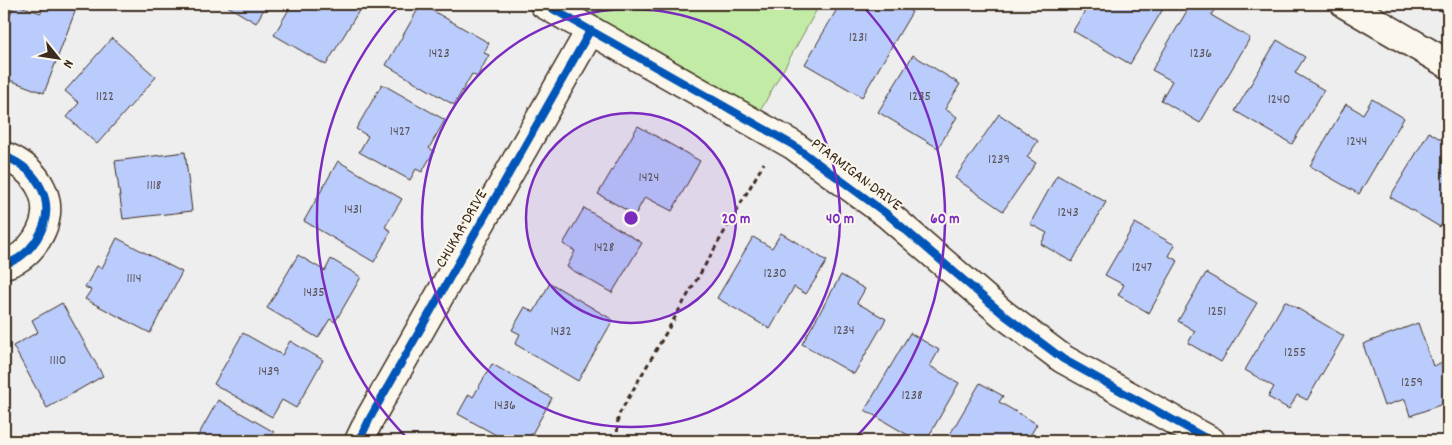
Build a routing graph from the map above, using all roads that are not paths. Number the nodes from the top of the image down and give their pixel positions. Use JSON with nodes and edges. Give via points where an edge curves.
{"nodes":[{"id":1,"x":544,"y":4,"type":"edge"},
{"id":2,"x":1345,"y":4,"type":"edge"},
{"id":3,"x":590,"y":31,"type":"junction"},
{"id":4,"x":1448,"y":64,"type":"edge"},
{"id":5,"x":4,"y":156,"type":"edge"},
{"id":6,"x":4,"y":264,"type":"edge"},
{"id":7,"x":359,"y":441,"type":"edge"},
{"id":8,"x":1211,"y":441,"type":"edge"}],
"edges":[{"from":1,"to":3,"type":"street","name":"PTARMIGAN DRIVE"},
{"from":2,"to":4,"type":"street"},
{"from":3,"to":7,"type":"street","name":"CHUKAR DRIVE"},
{"from":3,"to":8,"type":"street","name":"PTARMIGAN DRIVE","via":[[779,137],[887,214],[1003,314],[1063,359]]},
{"from":5,"to":6,"type":"street","via":[[33,175],[43,190],[47,206],[45,222],[33,244],[20,257]]}]}
